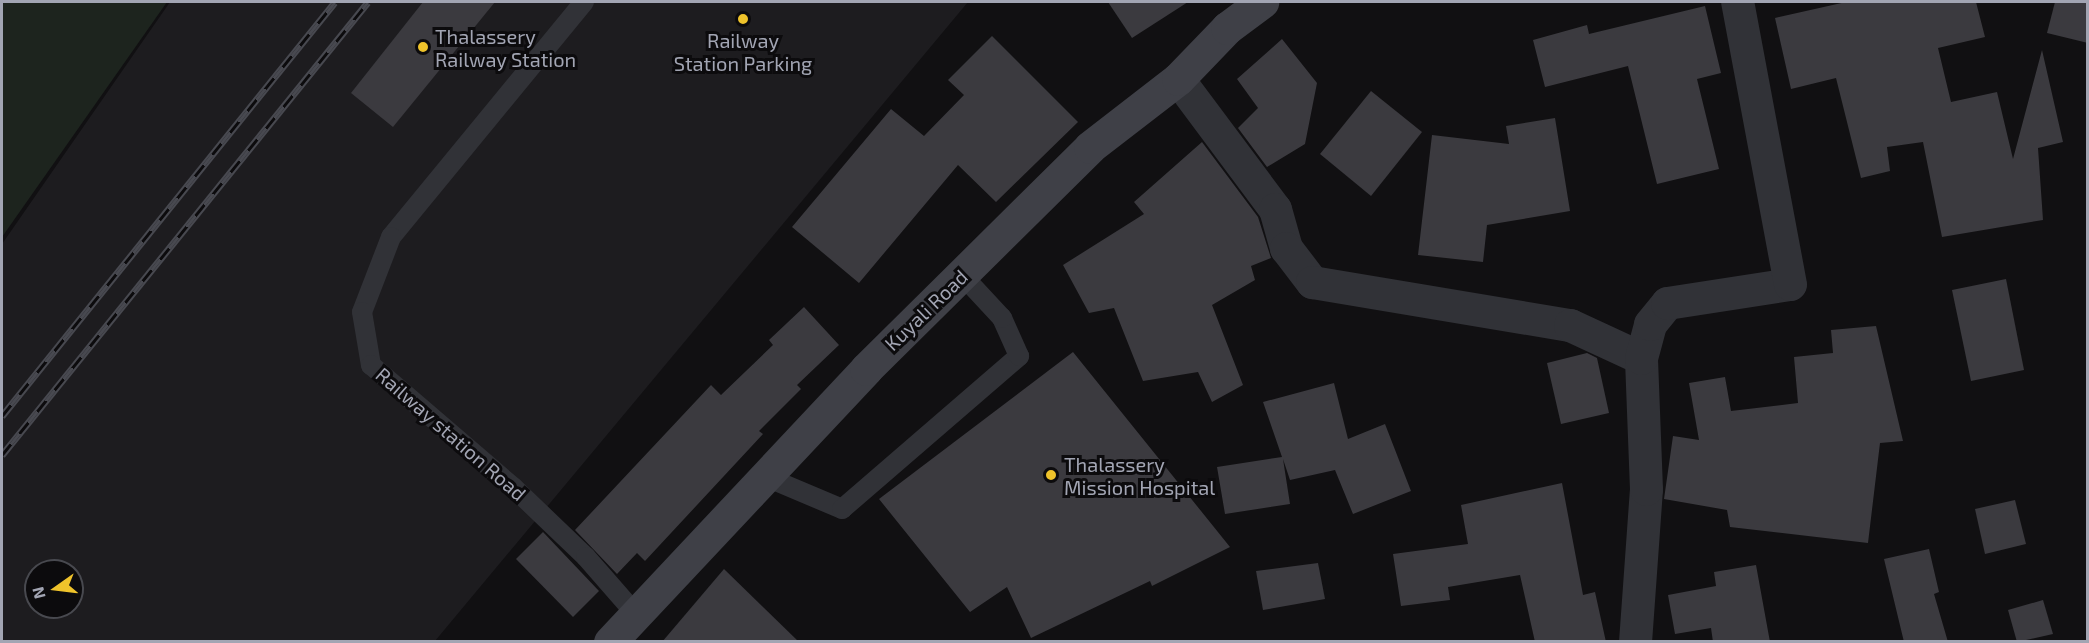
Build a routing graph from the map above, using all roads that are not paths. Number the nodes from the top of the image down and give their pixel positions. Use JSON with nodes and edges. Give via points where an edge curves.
{"nodes":[{"id":1,"x":584,"y":2,"type":"edge"},
{"id":2,"x":1262,"y":2,"type":"edge"},
{"id":3,"x":1737,"y":2,"type":"edge"},
{"id":4,"x":1178,"y":78,"type":"junction"},
{"id":5,"x":962,"y":275,"type":"junction"},
{"id":6,"x":1641,"y":357,"type":"junction"},
{"id":7,"x":764,"y":476,"type":"junction"},
{"id":8,"x":634,"y":612,"type":"junction"},
{"id":9,"x":610,"y":642,"type":"edge"},
{"id":10,"x":1635,"y":642,"type":"edge"}],
"edges":[{"from":1,"to":8,"type":"lane","name":"Railway station Road","via":[[391,237],[362,312],[371,365],[513,487],[586,556]]},
{"from":2,"to":4,"type":"main road","name":"Kuyali Road","via":[[1227,28]]},
{"from":3,"to":6,"type":"street","via":[[1790,284],[1666,303],[1650,324]]},
{"from":4,"to":5,"type":"main road","name":"Kuyali Road","via":[[1090,147]]},
{"from":4,"to":6,"type":"street","via":[[1275,209],[1286,248],[1312,282],[1570,325]]},
{"from":5,"to":7,"type":"main road","name":"Kuyali Road"},
{"from":5,"to":7,"type":"lane","via":[[1002,318],[1019,356],[842,509]]},
{"from":6,"to":10,"type":"street","via":[[1646,489]]},
{"from":7,"to":8,"type":"main road","name":"Kuyali Road"},
{"from":8,"to":9,"type":"main road","name":"Kuyali Road"}]}
